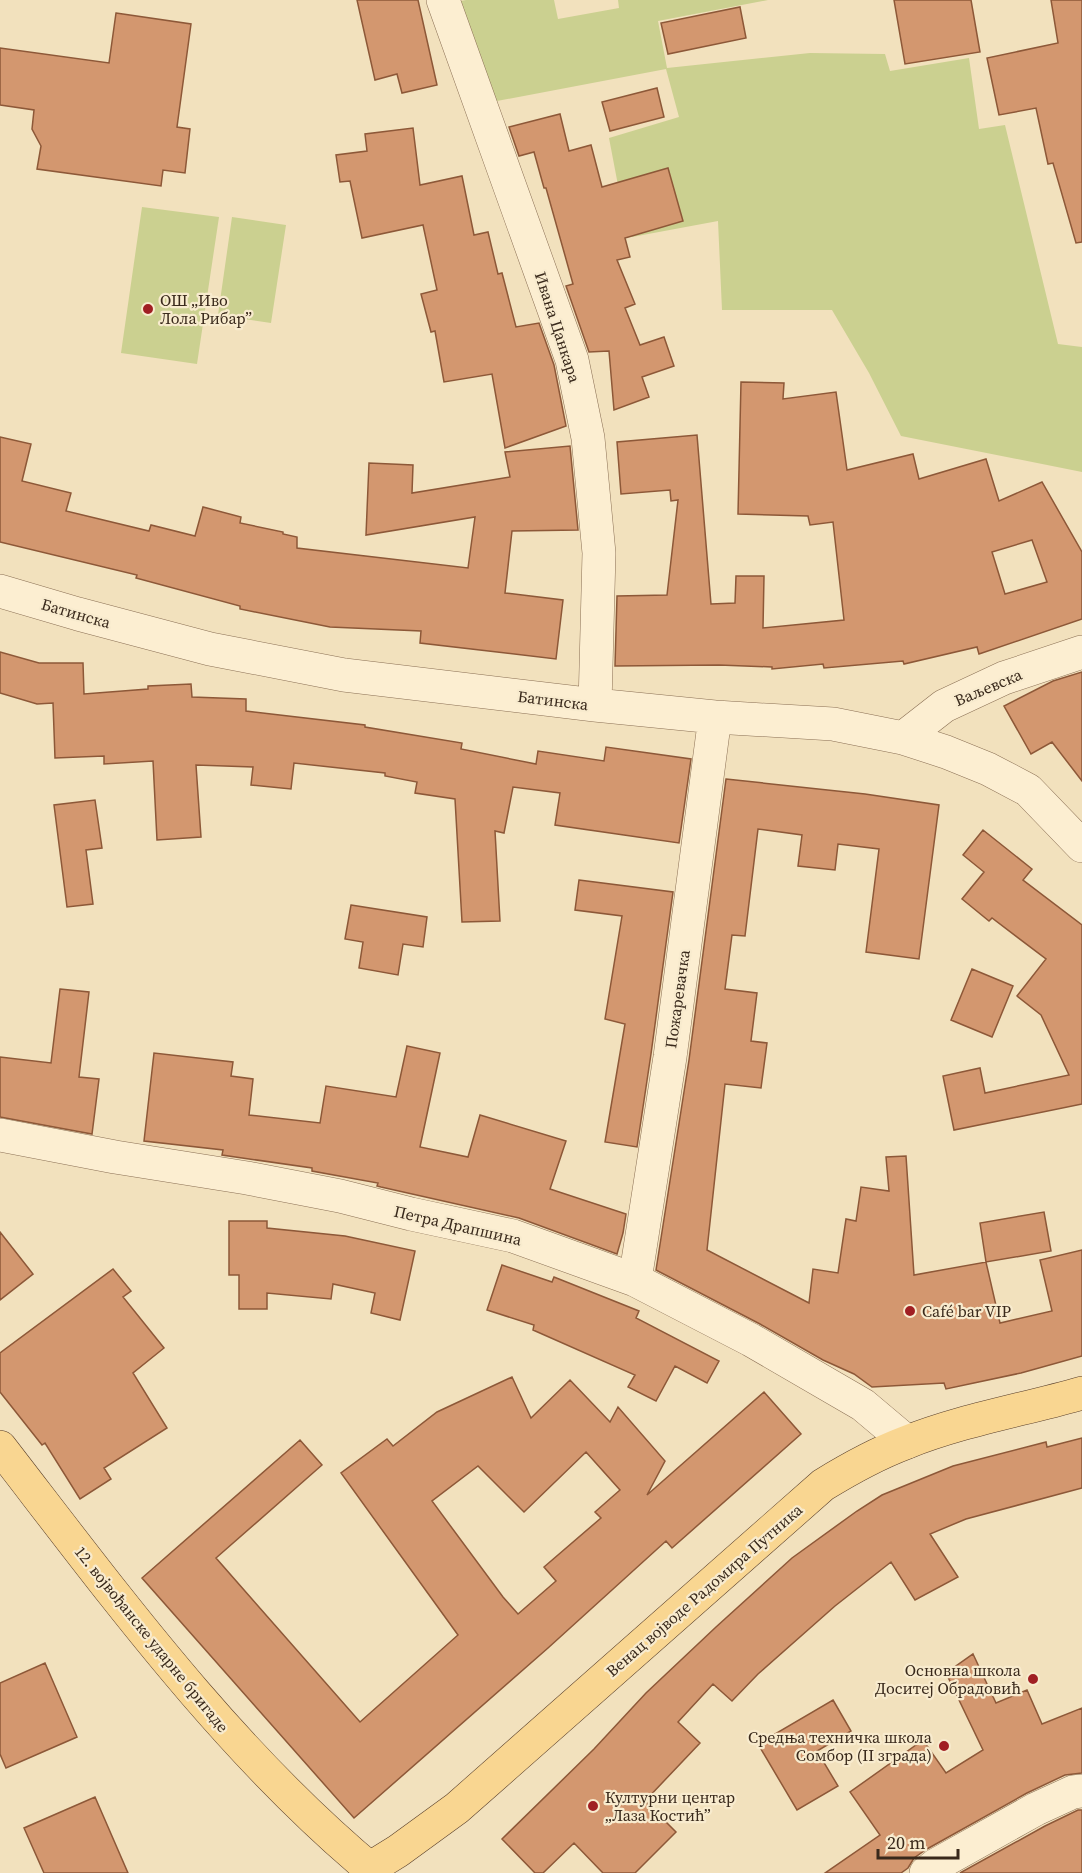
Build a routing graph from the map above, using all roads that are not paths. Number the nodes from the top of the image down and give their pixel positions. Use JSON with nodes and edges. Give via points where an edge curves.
{"nodes":[{"id":1,"x":443,"y":0,"type":"edge"},
{"id":2,"x":0,"y":591,"type":"edge"},
{"id":3,"x":1082,"y":652,"type":"edge"},
{"id":4,"x":595,"y":705,"type":"junction"},
{"id":5,"x":715,"y":717,"type":"junction"},
{"id":6,"x":903,"y":738,"type":"junction"},
{"id":7,"x":1082,"y":846,"type":"edge"},
{"id":8,"x":0,"y":1135,"type":"edge"},
{"id":9,"x":635,"y":1280,"type":"junction"},
{"id":10,"x":1082,"y":1393,"type":"edge"},
{"id":11,"x":907,"y":1442,"type":"junction"},
{"id":12,"x":0,"y":1447,"type":"edge"},
{"id":13,"x":1082,"y":1791,"type":"edge"},
{"id":14,"x":367,"y":1872,"type":"edge"},
{"id":15,"x":926,"y":1873,"type":"edge"}],
"edges":[{"from":1,"to":4,"type":"street","name":"Ивана Цанкара","via":[[572,360],[588,438],[599,553]]},
{"from":2,"to":4,"type":"street","name":"Батинска","via":[[210,649],[344,675]]},
{"from":3,"to":6,"type":"street","name":"Ваљевска","via":[[1004,678],[944,706]]},
{"from":4,"to":5,"type":"street","name":"Батинска"},
{"from":5,"to":6,"type":"street","name":"Батинска","via":[[833,724]]},
{"from":5,"to":9,"type":"street","name":"Пожаревачка","via":[[670,1057]]},
{"from":6,"to":7,"type":"street","name":"Батинска","via":[[988,769],[1028,790]]},
{"from":8,"to":9,"type":"street","name":"Петра Драпшина","via":[[340,1196],[513,1236]]},
{"from":9,"to":11,"type":"street","name":"Петра Драпшина","via":[[751,1340],[863,1405]]},
{"from":10,"to":11,"type":"main road","name":"Венац војводе Радомира Путника"},
{"from":11,"to":14,"type":"main road","name":"Венац војводе Радомира Путника","via":[[823,1485],[457,1808]]},
{"from":12,"to":14,"type":"main road","name":"12. војвођанске ударне бригаде","via":[[175,1672],[247,1753]]},
{"from":13,"to":15,"type":"street","via":[[1036,1809]]}]}
